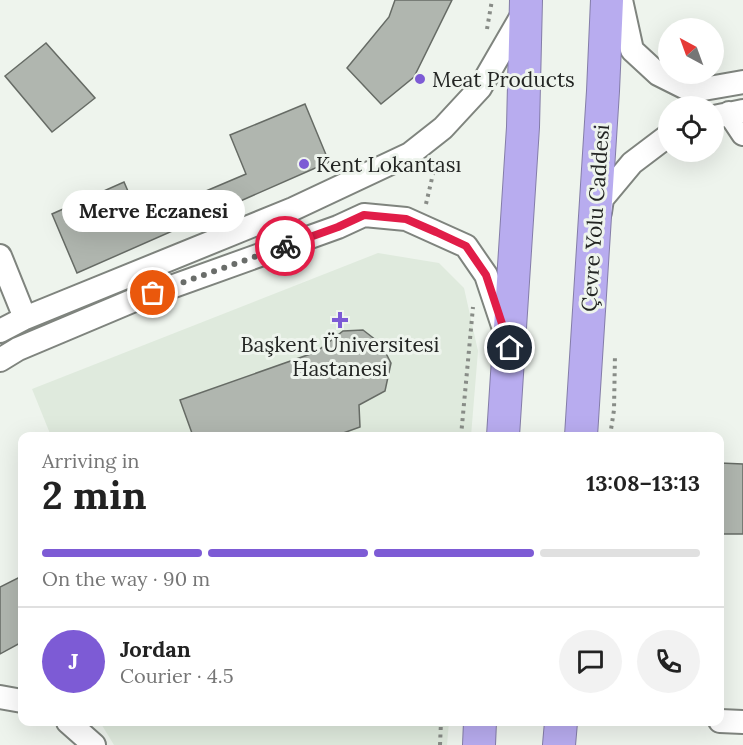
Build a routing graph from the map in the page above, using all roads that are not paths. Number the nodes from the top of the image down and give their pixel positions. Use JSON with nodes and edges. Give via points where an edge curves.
{"nodes":[{"id":1,"x":607,"y":0,"type":"edge"},
{"id":2,"x":621,"y":0,"type":"edge"},
{"id":3,"x":526,"y":4,"type":"edge"},
{"id":4,"x":743,"y":82,"type":"edge"},
{"id":5,"x":729,"y":114,"type":"edge"},
{"id":6,"x":743,"y":134,"type":"edge"},
{"id":7,"x":658,"y":143,"type":"edge"},
{"id":8,"x":0,"y":256,"type":"edge"},
{"id":9,"x":592,"y":262,"type":"junction"},
{"id":10,"x":25,"y":318,"type":"junction"},
{"id":11,"x":0,"y":331,"type":"edge"},
{"id":12,"x":510,"y":348,"type":"junction"},
{"id":13,"x":0,"y":360,"type":"edge"},
{"id":14,"x":503,"y":432,"type":"edge"},
{"id":15,"x":581,"y":432,"type":"edge"},
{"id":16,"x":0,"y":697,"type":"edge"},
{"id":17,"x":18,"y":700,"type":"edge"},
{"id":18,"x":724,"y":721,"type":"edge"},
{"id":19,"x":743,"y":722,"type":"edge"},
{"id":20,"x":73,"y":726,"type":"edge"},
{"id":21,"x":480,"y":726,"type":"edge"},
{"id":22,"x":561,"y":726,"type":"edge"},
{"id":23,"x":94,"y":745,"type":"edge"},
{"id":24,"x":479,"y":745,"type":"edge"},
{"id":25,"x":559,"y":745,"type":"edge"}],
"edges":[{"from":1,"to":9,"type":"highway","name":"Çevre Yolu Caddesi"},
{"from":2,"to":4,"type":"street","via":[[632,50],[658,74],[692,91]]},
{"from":3,"to":10,"type":"street","via":[[480,88],[443,128],[410,154],[293,209]]},
{"from":3,"to":12,"type":"highway"},
{"from":5,"to":6,"type":"street"},
{"from":7,"to":9,"type":"street","via":[[632,163],[602,199]]},
{"from":8,"to":10,"type":"street"},
{"from":9,"to":15,"type":"highway","name":"Çevre Yolu Caddesi"},
{"from":10,"to":11,"type":"street"},
{"from":12,"to":13,"type":"street","via":[[486,275],[466,246],[406,219],[364,215],[132,301]]},
{"from":12,"to":14,"type":"highway"},
{"from":16,"to":17,"type":"street"},
{"from":18,"to":19,"type":"street"},
{"from":20,"to":23,"type":"street"},
{"from":21,"to":24,"type":"highway"},
{"from":22,"to":25,"type":"highway"}]}
